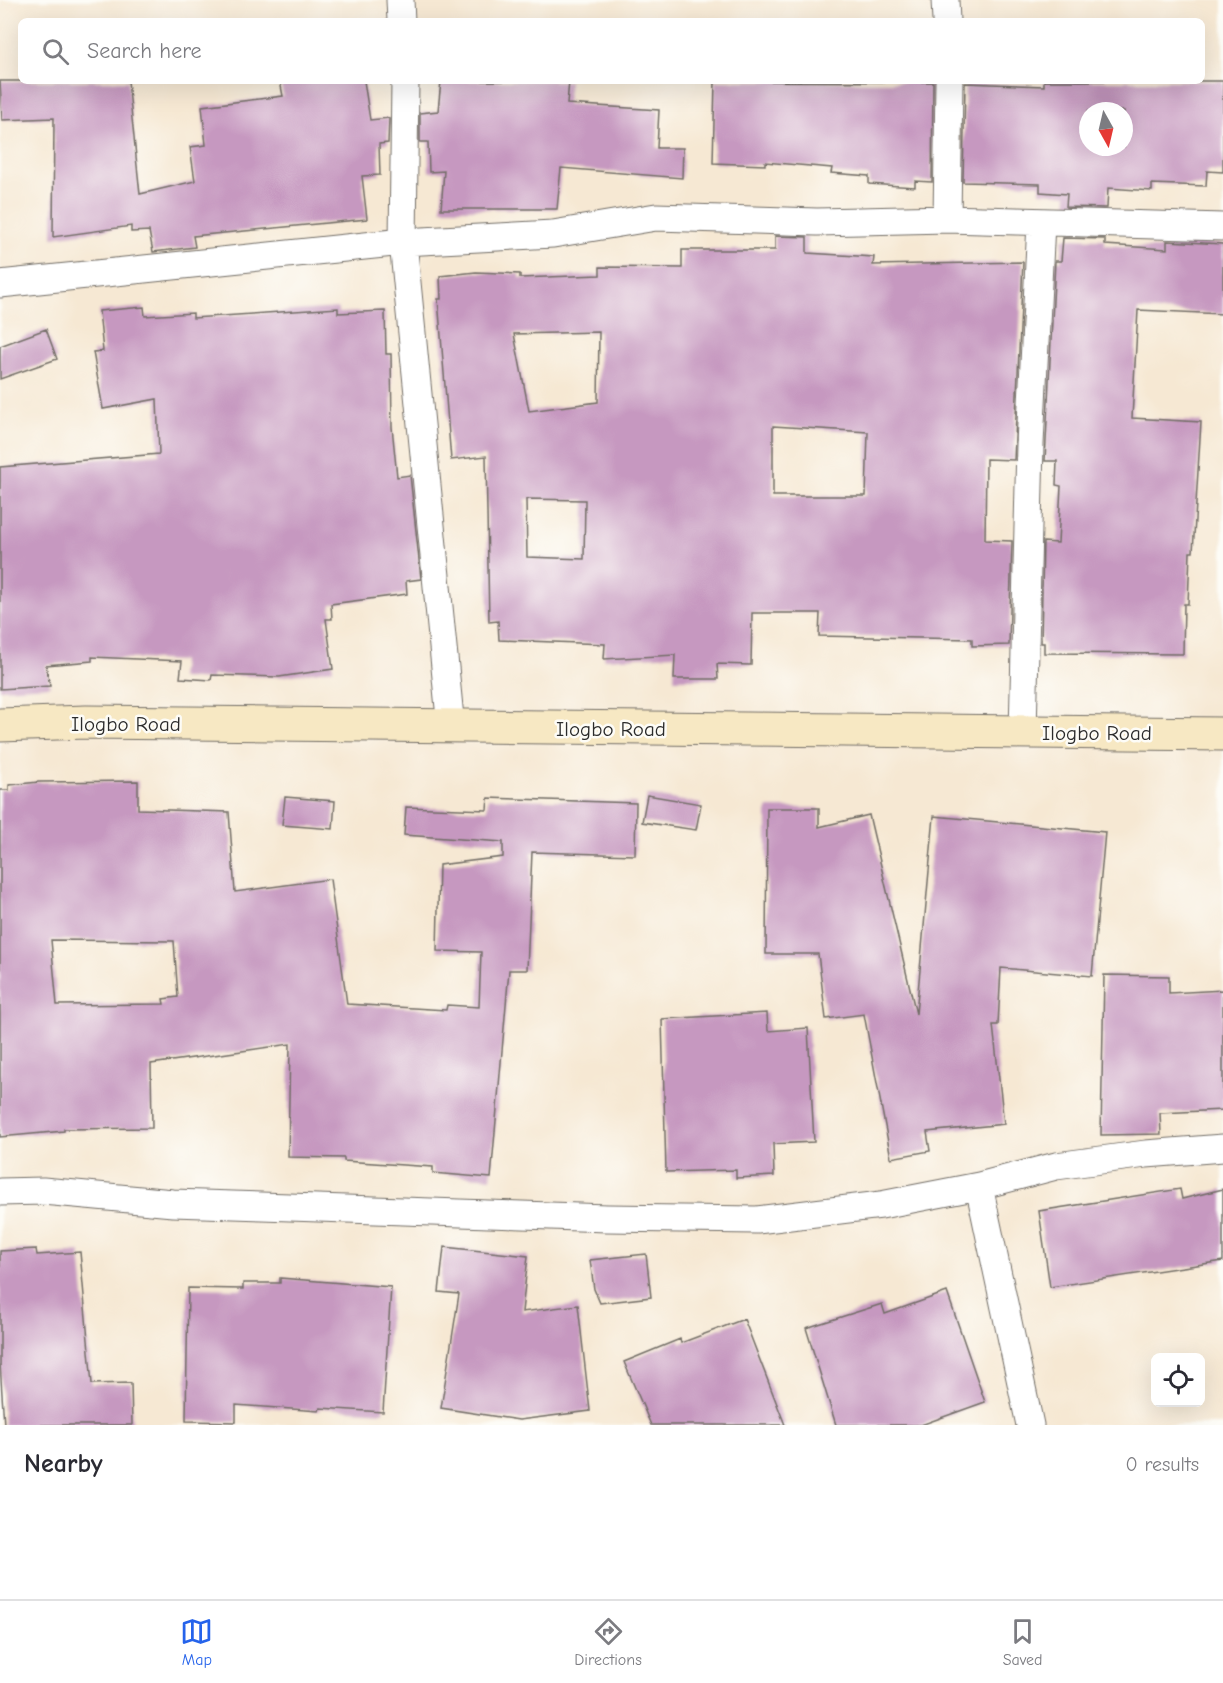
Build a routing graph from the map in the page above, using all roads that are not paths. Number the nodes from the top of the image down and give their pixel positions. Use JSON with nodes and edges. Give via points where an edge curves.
{"nodes":[{"id":1,"x":400,"y":0,"type":"edge"},
{"id":2,"x":945,"y":0,"type":"edge"},
{"id":3,"x":401,"y":18,"type":"edge"},
{"id":4,"x":946,"y":18,"type":"edge"},
{"id":5,"x":405,"y":84,"type":"edge"},
{"id":6,"x":949,"y":84,"type":"edge"},
{"id":7,"x":947,"y":219,"type":"junction"},
{"id":8,"x":1041,"y":223,"type":"junction"},
{"id":9,"x":1223,"y":227,"type":"edge"},
{"id":10,"x":403,"y":242,"type":"junction"},
{"id":11,"x":0,"y":284,"type":"edge"},
{"id":12,"x":0,"y":725,"type":"edge"},
{"id":13,"x":451,"y":728,"type":"junction"},
{"id":14,"x":1023,"y":732,"type":"junction"},
{"id":15,"x":1223,"y":734,"type":"edge"},
{"id":16,"x":1223,"y":1148,"type":"edge"},
{"id":17,"x":979,"y":1186,"type":"junction"},
{"id":18,"x":0,"y":1192,"type":"edge"},
{"id":19,"x":1030,"y":1425,"type":"edge"}],
"edges":[{"from":1,"to":3,"type":"street"},
{"from":2,"to":4,"type":"street"},
{"from":5,"to":10,"type":"street"},
{"from":6,"to":7,"type":"street"},
{"from":7,"to":8,"type":"street"},
{"from":7,"to":10,"type":"street","via":[[817,222],[656,217],[554,234]]},
{"from":8,"to":9,"type":"street"},
{"from":8,"to":14,"type":"street","via":[[1030,444]]},
{"from":10,"to":11,"type":"street"},
{"from":10,"to":13,"type":"street"},
{"from":12,"to":13,"type":"main road","name":"Ilogbo Road","via":[[86,722]]},
{"from":13,"to":14,"type":"main road","name":"Ilogbo Road"},
{"from":14,"to":15,"type":"main road","name":"Ilogbo Road"},
{"from":16,"to":17,"type":"street","via":[[1056,1166]]},
{"from":17,"to":18,"type":"street","via":[[881,1205],[757,1220],[185,1203],[43,1191]]},
{"from":17,"to":19,"type":"street"}]}
